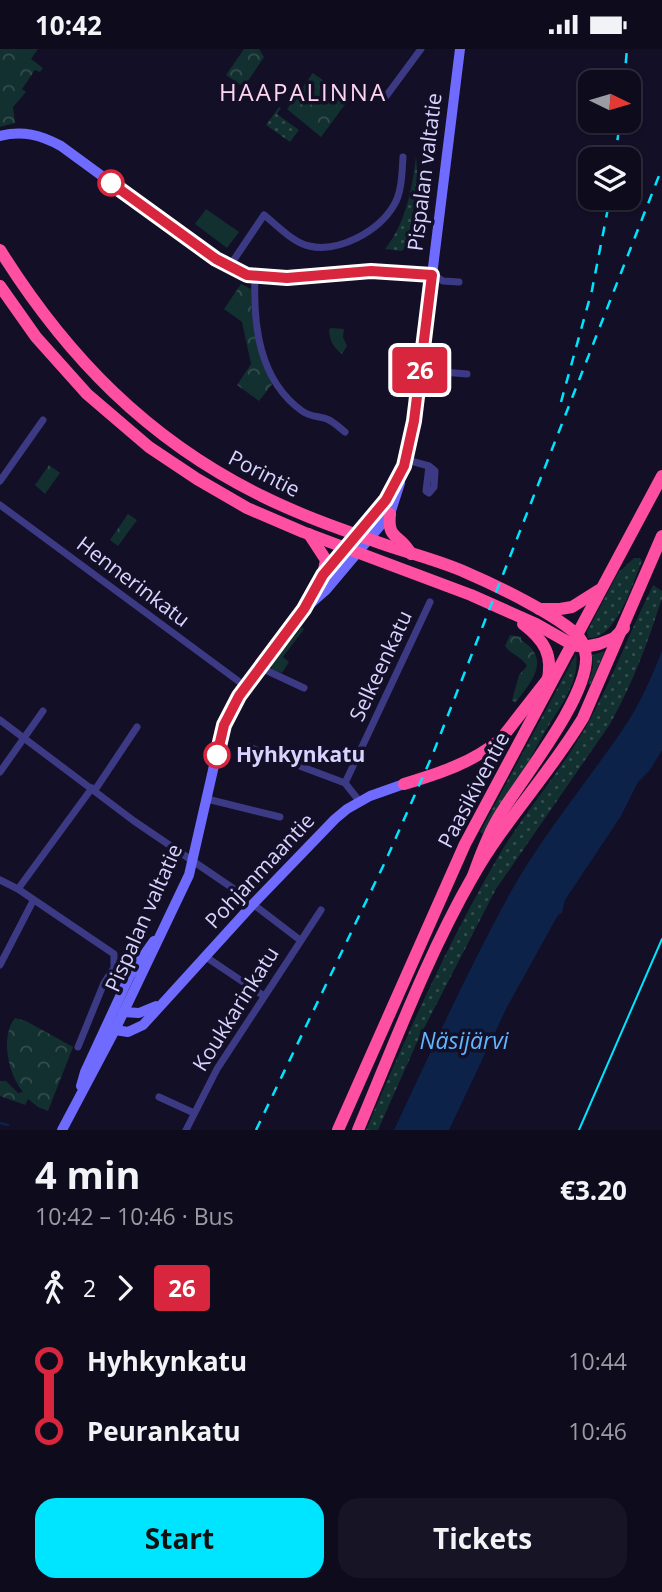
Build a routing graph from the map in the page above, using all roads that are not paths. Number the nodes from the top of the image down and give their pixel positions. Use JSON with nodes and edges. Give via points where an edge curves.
{"nodes":[{"id":1,"x":421,"y":49,"type":"edge"},
{"id":2,"x":460,"y":49,"type":"edge"},
{"id":3,"x":384,"y":99,"type":"dead end"},
{"id":4,"x":1,"y":135,"type":"edge"},
{"id":5,"x":403,"y":157,"type":"dead end"},
{"id":6,"x":0,"y":250,"type":"edge"},
{"id":7,"x":229,"y":267,"type":"junction"},
{"id":8,"x":432,"y":275,"type":"junction"},
{"id":9,"x":255,"y":277,"type":"junction"},
{"id":10,"x":459,"y":282,"type":"dead end"},
{"id":11,"x":0,"y":285,"type":"edge"},
{"id":12,"x":420,"y":370,"type":"junction"},
{"id":13,"x":467,"y":374,"type":"dead end"},
{"id":14,"x":43,"y":420,"type":"dead end"},
{"id":15,"x":345,"y":432,"type":"dead end"},
{"id":16,"x":406,"y":463,"type":"junction"},
{"id":17,"x":429,"y":466,"type":"dead end"},
{"id":18,"x":662,"y":476,"type":"edge"},
{"id":19,"x":0,"y":481,"type":"edge"},
{"id":20,"x":0,"y":505,"type":"edge"},
{"id":21,"x":390,"y":514,"type":"junction"},
{"id":22,"x":309,"y":534,"type":"junction"},
{"id":23,"x":662,"y":536,"type":"edge"},
{"id":24,"x":364,"y":538,"type":"junction"},
{"id":25,"x":353,"y":550,"type":"junction"},
{"id":26,"x":659,"y":552,"type":"edge"},
{"id":27,"x":411,"y":554,"type":"junction"},
{"id":28,"x":323,"y":575,"type":"junction"},
{"id":29,"x":600,"y":590,"type":"junction"},
{"id":30,"x":430,"y":602,"type":"dead end"},
{"id":31,"x":536,"y":608,"type":"junction"},
{"id":32,"x":304,"y":609,"type":"junction"},
{"id":33,"x":513,"y":616,"type":"junction"},
{"id":34,"x":624,"y":628,"type":"junction"},
{"id":35,"x":578,"y":643,"type":"junction"},
{"id":36,"x":561,"y":666,"type":"junction"},
{"id":37,"x":260,"y":667,"type":"junction"},
{"id":38,"x":548,"y":677,"type":"junction"},
{"id":39,"x":245,"y":686,"type":"junction"},
{"id":40,"x":304,"y":688,"type":"dead end"},
{"id":41,"x":542,"y":703,"type":"junction"},
{"id":42,"x":43,"y":711,"type":"dead end"},
{"id":43,"x":0,"y":720,"type":"edge"},
{"id":44,"x":137,"y":727,"type":"dead end"},
{"id":45,"x":24,"y":737,"type":"junction"},
{"id":46,"x":249,"y":747,"type":"dead end"},
{"id":47,"x":0,"y":772,"type":"edge"},
{"id":48,"x":345,"y":783,"type":"junction"},
{"id":49,"x":404,"y":784,"type":"joint"},
{"id":50,"x":94,"y":789,"type":"junction"},
{"id":51,"x":207,"y":799,"type":"junction"},
{"id":52,"x":360,"y":802,"type":"junction"},
{"id":53,"x":280,"y":817,"type":"dead end"},
{"id":54,"x":193,"y":860,"type":"junction"},
{"id":55,"x":473,"y":876,"type":"junction"},
{"id":56,"x":0,"y":880,"type":"edge"},
{"id":57,"x":18,"y":889,"type":"junction"},
{"id":58,"x":234,"y":889,"type":"dead end"},
{"id":59,"x":33,"y":901,"type":"junction"},
{"id":60,"x":253,"y":904,"type":"junction"},
{"id":61,"x":321,"y":911,"type":"dead end"},
{"id":62,"x":164,"y":930,"type":"junction"},
{"id":63,"x":300,"y":940,"type":"junction"},
{"id":64,"x":206,"y":957,"type":"junction"},
{"id":65,"x":0,"y":965,"type":"edge"},
{"id":66,"x":264,"y":996,"type":"junction"},
{"id":67,"x":160,"y":1005,"type":"junction"},
{"id":68,"x":123,"y":1012,"type":"junction"},
{"id":69,"x":115,"y":1030,"type":"junction"},
{"id":70,"x":78,"y":1047,"type":"dead end"},
{"id":71,"x":159,"y":1097,"type":"dead end"},
{"id":72,"x":77,"y":1100,"type":"junction"},
{"id":73,"x":194,"y":1113,"type":"junction"},
{"id":74,"x":62,"y":1130,"type":"edge"},
{"id":75,"x":186,"y":1130,"type":"edge"},
{"id":76,"x":338,"y":1130,"type":"edge"},
{"id":77,"x":358,"y":1130,"type":"edge"}],
"edges":[{"from":1,"to":3,"type":"street"},
{"from":2,"to":8,"type":"main road","name":"Pispalan valtatie"},
{"from":4,"to":7,"type":"main road","via":[[28,133],[61,146]]},
{"from":5,"to":7,"type":"street","via":[[395,205],[367,232],[341,244],[307,246],[264,215]]},
{"from":6,"to":24,"type":"highway","name":"Porintie","via":[[82,362],[163,435],[208,467],[262,496]]},
{"from":7,"to":9,"type":"main road"},
{"from":8,"to":9,"type":"main road","via":[[371,271]]},
{"from":8,"to":10,"type":"street"},
{"from":8,"to":12,"type":"main road","name":"Pispalan valtatie"},
{"from":9,"to":15,"type":"street","via":[[258,339],[279,388],[303,413],[327,419]]},
{"from":11,"to":22,"type":"highway","name":"Porintie","via":[[61,366],[129,431],[247,508]]},
{"from":12,"to":13,"type":"street"},
{"from":12,"to":16,"type":"main road","name":"Pispalan valtatie"},
{"from":14,"to":19,"type":"street"},
{"from":16,"to":17,"type":"street"},
{"from":16,"to":21,"type":"main road","name":"Pispalan valtatie"},
{"from":16,"to":24,"type":"main road","name":"Pispalan valtatie"},
{"from":18,"to":29,"type":"highway","name":"Paasikiventie"},
{"from":20,"to":39,"type":"street","name":"Hennerinkatu"},
{"from":21,"to":24,"type":"main road","name":"Pispalan valtatie"},
{"from":21,"to":27,"type":"highway","via":[[389,530]]},
{"from":22,"to":25,"type":"highway","name":"Porintie"},
{"from":22,"to":28,"type":"highway","via":[[326,560]]},
{"from":23,"to":26,"type":"highway","name":"Paasikiventie"},
{"from":24,"to":25,"type":"main road","name":"Pispalan valtatie"},
{"from":24,"to":27,"type":"highway","name":"Porintie"},
{"from":25,"to":28,"type":"main road","name":"Pispalan valtatie"},
{"from":25,"to":32,"type":"main road","name":"Pispalan valtatie","via":[[326,590]]},
{"from":25,"to":33,"type":"highway","name":"Porintie"},
{"from":26,"to":34,"type":"highway","name":"Paasikiventie"},
{"from":27,"to":31,"type":"highway","name":"Porintie","via":[[463,571]]},
{"from":28,"to":32,"type":"main road","name":"Pispalan valtatie"},
{"from":29,"to":31,"type":"highway","via":[[566,609]]},
{"from":29,"to":35,"type":"highway","name":"Paasikiventie"},
{"from":30,"to":48,"type":"street","name":"Selkeenkatu"},
{"from":31,"to":35,"type":"highway","name":"Porintie"},
{"from":32,"to":37,"type":"main road","name":"Pispalan valtatie"},
{"from":33,"to":35,"type":"highway"},
{"from":33,"to":38,"type":"highway","via":[[547,648]]},
{"from":34,"to":35,"type":"highway","via":[[607,641]]},
{"from":34,"to":55,"type":"highway","name":"Paasikiventie","via":[[567,745]]},
{"from":35,"to":36,"type":"highway","name":"Paasikiventie"},
{"from":35,"to":55,"type":"highway","via":[[586,660],[579,686],[498,817]]},
{"from":36,"to":38,"type":"highway"},
{"from":36,"to":41,"type":"highway","name":"Paasikiventie"},
{"from":37,"to":39,"type":"main road","name":"Pispalan valtatie"},
{"from":37,"to":40,"type":"street"},
{"from":38,"to":41,"type":"highway"},
{"from":38,"to":49,"type":"highway","via":[[491,747],[465,764]]},
{"from":39,"to":51,"type":"main road","name":"Pispalan valtatie","via":[[224,725]]},
{"from":41,"to":76,"type":"highway","name":"Paasikiventie","via":[[465,844]]},
{"from":42,"to":45,"type":"street"},
{"from":43,"to":45,"type":"street"},
{"from":44,"to":50,"type":"street"},
{"from":45,"to":47,"type":"street"},
{"from":45,"to":50,"type":"street"},
{"from":46,"to":48,"type":"street"},
{"from":48,"to":52,"type":"street"},
{"from":49,"to":52,"type":"main road","name":"Pohjanmaantie"},
{"from":50,"to":54,"type":"street"},
{"from":50,"to":57,"type":"street"},
{"from":51,"to":53,"type":"street"},
{"from":51,"to":54,"type":"main road","name":"Pispalan valtatie"},
{"from":52,"to":60,"type":"main road","name":"Pohjanmaantie","via":[[322,832]]},
{"from":54,"to":58,"type":"street"},
{"from":54,"to":62,"type":"main road","name":"Pispalan valtatie"},
{"from":55,"to":77,"type":"highway","name":"Paasikiventie","via":[[430,962]]},
{"from":56,"to":57,"type":"street"},
{"from":57,"to":59,"type":"street"},
{"from":59,"to":65,"type":"street"},
{"from":59,"to":70,"type":"street","via":[[114,954],[114,968]]},
{"from":60,"to":63,"type":"street"},
{"from":60,"to":64,"type":"main road","name":"Pohjanmaantie"},
{"from":61,"to":63,"type":"street","name":"Koukkarinkatu"},
{"from":62,"to":68,"type":"main road","name":"Pispalan valtatie"},
{"from":62,"to":72,"type":"main road","via":[[126,984],[85,1072]]},
{"from":63,"to":66,"type":"street","name":"Koukkarinkatu"},
{"from":64,"to":66,"type":"street"},
{"from":64,"to":67,"type":"main road","name":"Pohjanmaantie"},
{"from":66,"to":73,"type":"street","name":"Koukkarinkatu"},
{"from":67,"to":68,"type":"main road","via":[[139,1013]]},
{"from":67,"to":69,"type":"main road","name":"Pohjanmaantie","via":[[143,1025],[128,1032]]},
{"from":68,"to":69,"type":"main road","name":"Pispalan valtatie"},
{"from":69,"to":72,"type":"main road","name":"Pispalan valtatie"},
{"from":71,"to":73,"type":"street"},
{"from":72,"to":74,"type":"main road","name":"Pispalan valtatie"},
{"from":73,"to":75,"type":"street","name":"Koukkarinkatu"}]}
